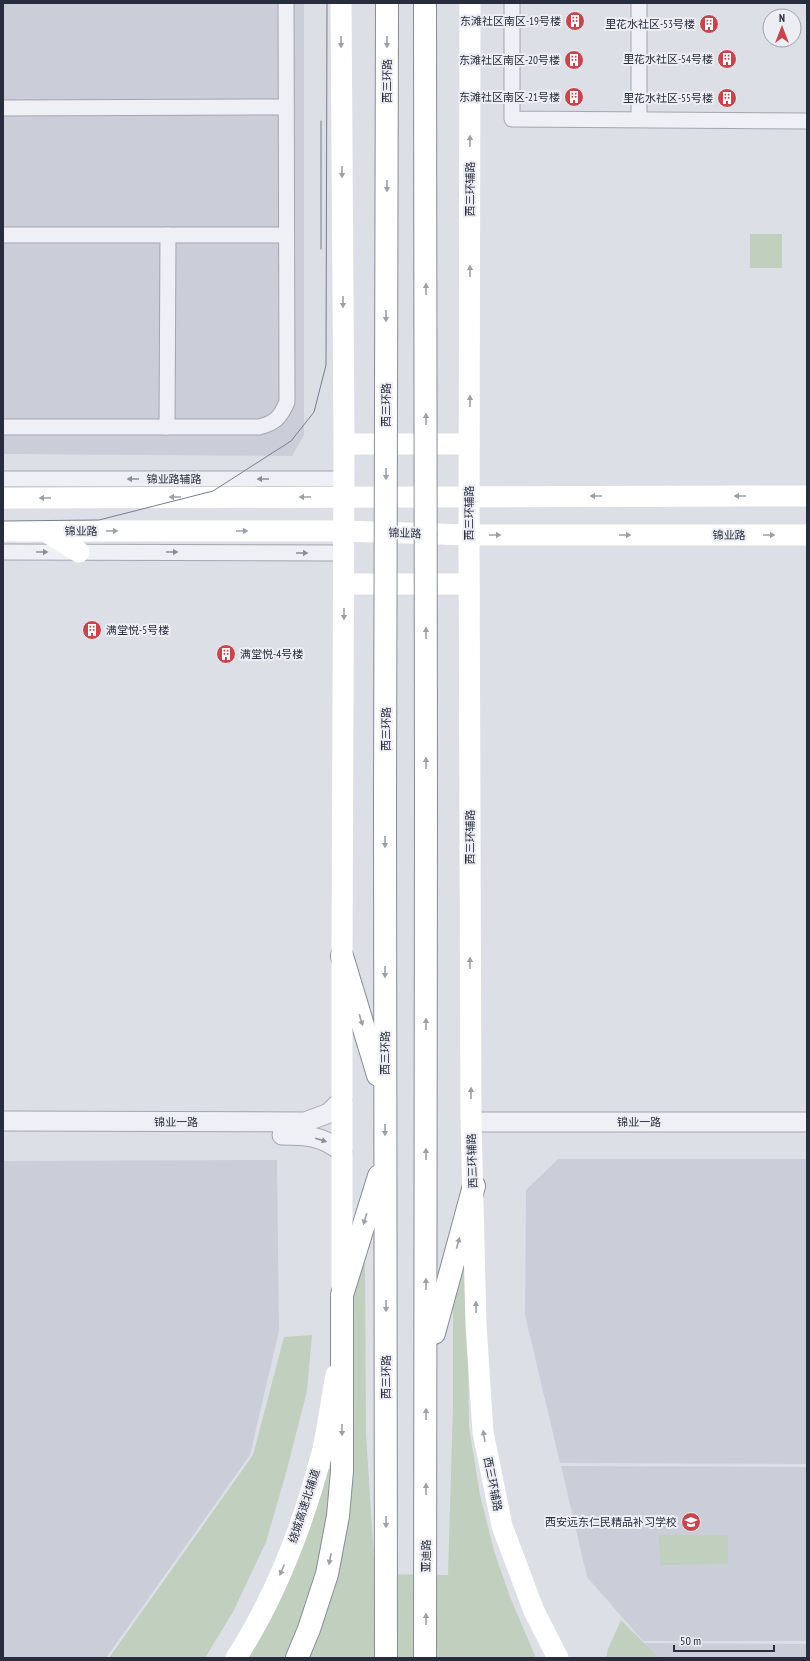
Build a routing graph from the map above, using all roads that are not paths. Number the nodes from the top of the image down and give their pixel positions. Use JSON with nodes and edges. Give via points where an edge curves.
{"nodes":[{"id":1,"x":286,"y":3,"type":"edge"},
{"id":2,"x":341,"y":3,"type":"edge"},
{"id":3,"x":387,"y":3,"type":"edge"},
{"id":4,"x":425,"y":3,"type":"edge"},
{"id":5,"x":470,"y":3,"type":"edge"},
{"id":6,"x":512,"y":3,"type":"edge"},
{"id":7,"x":639,"y":3,"type":"edge"},
{"id":8,"x":286,"y":107,"type":"junction"},
{"id":9,"x":3,"y":108,"type":"edge"},
{"id":10,"x":639,"y":119,"type":"junction"},
{"id":11,"x":807,"y":121,"type":"edge"},
{"id":12,"x":3,"y":235,"type":"edge"},
{"id":13,"x":168,"y":235,"type":"junction"},
{"id":14,"x":286,"y":235,"type":"junction"},
{"id":15,"x":3,"y":427,"type":"edge"},
{"id":16,"x":167,"y":427,"type":"junction"},
{"id":17,"x":344,"y":444,"type":"junction"},
{"id":18,"x":470,"y":444,"type":"junction"},
{"id":19,"x":3,"y":479,"type":"edge"},
{"id":20,"x":344,"y":488,"type":"junction"},
{"id":21,"x":469,"y":496,"type":"junction"},
{"id":22,"x":807,"y":496,"type":"edge"},
{"id":23,"x":3,"y":498,"type":"edge"},
{"id":24,"x":3,"y":531,"type":"edge"},
{"id":25,"x":45,"y":531,"type":"junction"},
{"id":26,"x":344,"y":531,"type":"junction"},
{"id":27,"x":469,"y":535,"type":"junction"},
{"id":28,"x":807,"y":535,"type":"edge"},
{"id":29,"x":3,"y":552,"type":"edge"},
{"id":30,"x":78,"y":552,"type":"junction"},
{"id":31,"x":344,"y":553,"type":"junction"},
{"id":32,"x":344,"y":584,"type":"junction"},
{"id":33,"x":469,"y":584,"type":"junction"},
{"id":34,"x":342,"y":956,"type":"junction"},
{"id":35,"x":385,"y":1097,"type":"junction"},
{"id":36,"x":342,"y":1100,"type":"junction"},
{"id":37,"x":3,"y":1122,"type":"edge"},
{"id":38,"x":807,"y":1122,"type":"edge"},
{"id":39,"x":471,"y":1128,"type":"junction"},
{"id":40,"x":3,"y":1134,"type":"edge"},
{"id":41,"x":807,"y":1135,"type":"edge"},
{"id":42,"x":342,"y":1152,"type":"junction"},
{"id":43,"x":385,"y":1155,"type":"junction"},
{"id":44,"x":474,"y":1186,"type":"junction"},
{"id":45,"x":342,"y":1295,"type":"junction"},
{"id":46,"x":342,"y":1343,"type":"junction"},
{"id":47,"x":426,"y":1362,"type":"junction"},
{"id":48,"x":502,"y":1526,"type":"junction"},
{"id":49,"x":236,"y":1658,"type":"edge"},
{"id":50,"x":297,"y":1658,"type":"edge"},
{"id":51,"x":386,"y":1658,"type":"edge"},
{"id":52,"x":426,"y":1658,"type":"edge"},
{"id":53,"x":543,"y":1658,"type":"edge"},
{"id":54,"x":558,"y":1658,"type":"edge"}],
"edges":[{"from":1,"to":8,"type":"street"},
{"from":2,"to":17,"type":"main road","one_way":true},
{"from":3,"to":35,"type":"highway","name":"西三环路","one_way":true,"bridge":true},
{"from":47,"to":4,"type":"highway","one_way":true,"bridge":true},
{"from":18,"to":5,"type":"main road","name":"西三环辅路","one_way":true},
{"from":6,"to":10,"type":"street","via":[[512,119]]},
{"from":7,"to":10,"type":"street"},
{"from":8,"to":9,"type":"street"},
{"from":8,"to":14,"type":"street"},
{"from":10,"to":11,"type":"street"},
{"from":12,"to":13,"type":"street"},
{"from":13,"to":14,"type":"street"},
{"from":13,"to":16,"type":"street"},
{"from":14,"to":16,"type":"street","via":[[287,402],[282,412],[272,424],[259,427]]},
{"from":15,"to":16,"type":"street"},
{"from":17,"to":18,"type":"main road"},
{"from":17,"to":20,"type":"main road"},
{"from":18,"to":21,"type":"main road","name":"西三环辅路"},
{"from":20,"to":19,"type":"street","name":"锦业路辅路","one_way":true},
{"from":20,"to":21,"type":"main road"},
{"from":20,"to":23,"type":"main road","one_way":true},
{"from":20,"to":26,"type":"main road"},
{"from":22,"to":21,"type":"main road","one_way":true},
{"from":21,"to":27,"type":"main road","name":"西三环辅路"},
{"from":24,"to":25,"type":"main road","name":"锦业路"},
{"from":25,"to":26,"type":"main road","name":"锦业路","one_way":true},
{"from":25,"to":30,"type":"main road"},
{"from":26,"to":27,"type":"main road","name":"锦业路"},
{"from":26,"to":31,"type":"main road"},
{"from":27,"to":28,"type":"main road","name":"锦业路","one_way":true},
{"from":27,"to":33,"type":"main road","name":"西三环辅路"},
{"from":29,"to":30,"type":"street","one_way":true},
{"from":30,"to":31,"type":"street","one_way":true},
{"from":31,"to":32,"type":"main road"},
{"from":32,"to":33,"type":"main road"},
{"from":32,"to":34,"type":"main road","one_way":true},
{"from":39,"to":33,"type":"main road","name":"西三环辅路","one_way":true},
{"from":34,"to":35,"type":"highway","one_way":true},
{"from":34,"to":36,"type":"main road"},
{"from":35,"to":43,"type":"highway","name":"西三环路","one_way":true},
{"from":36,"to":37,"type":"street","name":"锦业一路","via":[[329,1114],[305,1122]]},
{"from":36,"to":42,"type":"main road"},
{"from":38,"to":39,"type":"street","name":"锦业一路"},
{"from":39,"to":41,"type":"street","name":"锦业一路"},
{"from":39,"to":44,"type":"main road","name":"西三环辅路"},
{"from":40,"to":42,"type":"street","name":"锦业一路","one_way":true,"via":[[305,1135],[330,1142]]},
{"from":42,"to":45,"type":"main road"},
{"from":43,"to":45,"type":"highway","one_way":true},
{"from":43,"to":51,"type":"highway","name":"西三环路","one_way":true},
{"from":47,"to":44,"type":"highway","one_way":true},
{"from":48,"to":44,"type":"main road","name":"西三环辅路","one_way":true,"via":[[483,1432],[476,1325]]},
{"from":45,"to":46,"type":"highway"},
{"from":46,"to":49,"type":"main road","name":"绕城高速北辅道","one_way":true,"via":[[322,1453],[301,1517],[284,1567],[263,1612]]},
{"from":46,"to":50,"type":"highway","one_way":true,"via":[[342,1471],[338,1516],[327,1574]]},
{"from":52,"to":47,"type":"highway","name":"亚迪路","one_way":true},
{"from":48,"to":53,"type":"main road","via":[[521,1608]]},
{"from":48,"to":54,"type":"main road","name":"西三环辅路","via":[[534,1611]]}]}
